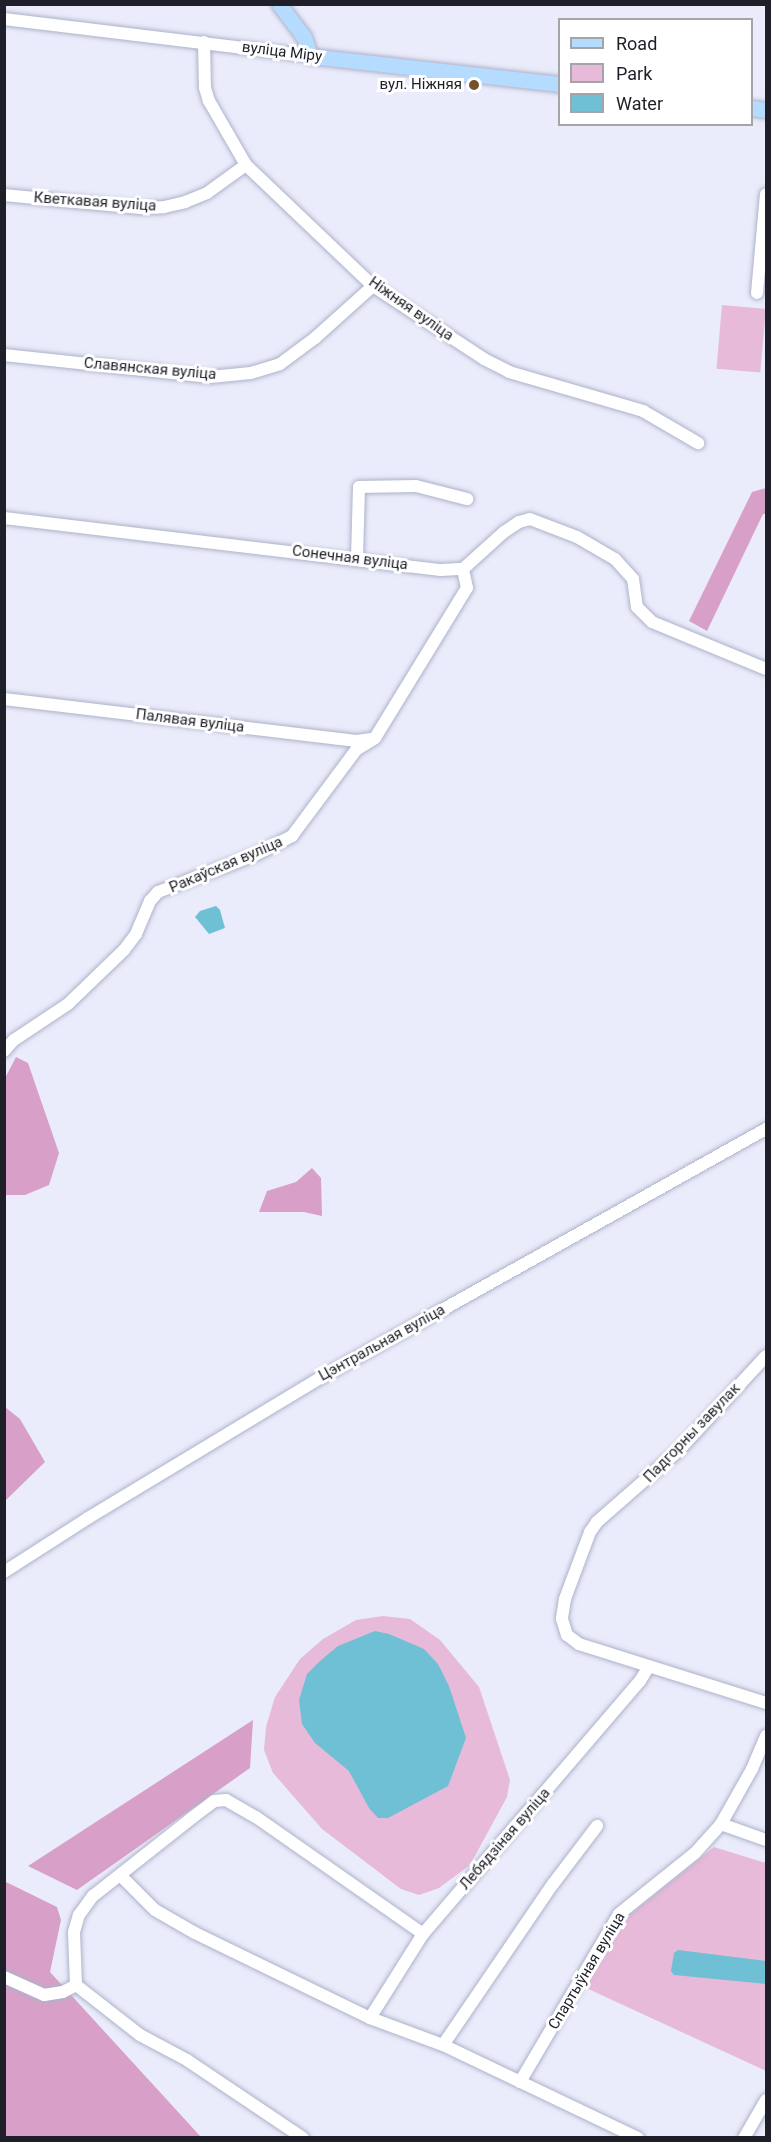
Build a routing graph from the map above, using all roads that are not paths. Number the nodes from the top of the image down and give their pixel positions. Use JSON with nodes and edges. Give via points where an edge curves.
{"nodes":[{"id":1,"x":279,"y":4,"type":"edge"},
{"id":2,"x":4,"y":19,"type":"edge"},
{"id":3,"x":204,"y":42,"type":"junction"},
{"id":4,"x":310,"y":56,"type":"junction"},
{"id":5,"x":558,"y":84,"type":"edge"},
{"id":6,"x":246,"y":165,"type":"junction"},
{"id":7,"x":766,"y":194,"type":"edge"},
{"id":8,"x":4,"y":195,"type":"edge"},
{"id":9,"x":373,"y":286,"type":"junction"},
{"id":10,"x":757,"y":293,"type":"dead end"},
{"id":11,"x":4,"y":355,"type":"edge"},
{"id":12,"x":698,"y":443,"type":"dead end"},
{"id":13,"x":467,"y":499,"type":"dead end"},
{"id":14,"x":4,"y":518,"type":"edge"},
{"id":15,"x":357,"y":558,"type":"junction"},
{"id":16,"x":464,"y":569,"type":"junction"},
{"id":17,"x":766,"y":669,"type":"edge"},
{"id":18,"x":4,"y":699,"type":"edge"},
{"id":19,"x":375,"y":738,"type":"junction"},
{"id":20,"x":4,"y":1051,"type":"edge"},
{"id":21,"x":766,"y":1129,"type":"edge"},
{"id":22,"x":766,"y":1356,"type":"edge"},
{"id":23,"x":4,"y":1572,"type":"edge"},
{"id":24,"x":649,"y":1666,"type":"junction"},
{"id":25,"x":766,"y":1703,"type":"edge"},
{"id":26,"x":766,"y":1736,"type":"edge"},
{"id":27,"x":721,"y":1824,"type":"junction"},
{"id":28,"x":597,"y":1826,"type":"dead end"},
{"id":29,"x":766,"y":1839,"type":"edge"},
{"id":30,"x":121,"y":1876,"type":"junction"},
{"id":31,"x":423,"y":1935,"type":"junction"},
{"id":32,"x":4,"y":1977,"type":"edge"},
{"id":33,"x":76,"y":1985,"type":"junction"},
{"id":34,"x":370,"y":2018,"type":"junction"},
{"id":35,"x":443,"y":2045,"type":"junction"},
{"id":36,"x":520,"y":2082,"type":"junction"},
{"id":37,"x":766,"y":2100,"type":"edge"},
{"id":38,"x":303,"y":2138,"type":"edge"},
{"id":39,"x":638,"y":2138,"type":"edge"},
{"id":40,"x":744,"y":2138,"type":"edge"}],
"edges":[{"from":1,"to":4,"type":"main road","via":[[304,37]]},
{"from":2,"to":3,"type":"street","name":"вуліца Міру"},
{"from":3,"to":4,"type":"street","name":"вуліца Міру"},
{"from":3,"to":6,"type":"street","name":"Ніжняя вуліца","via":[[209,101]]},
{"from":4,"to":5,"type":"main road","name":"вуліца Міру"},
{"from":6,"to":8,"type":"street","name":"Кветкавая вуліца","via":[[207,193],[164,207]]},
{"from":6,"to":9,"type":"street","name":"Ніжняя вуліца"},
{"from":7,"to":10,"type":"street"},
{"from":9,"to":11,"type":"street","name":"Славянская вуліца","via":[[280,364],[251,373],[210,377]]},
{"from":9,"to":12,"type":"street","name":"Ніжняя вуліца","via":[[509,372],[643,411]]},
{"from":13,"to":15,"type":"street","via":[[416,486],[359,487]]},
{"from":14,"to":15,"type":"street","name":"Сонечная вуліца"},
{"from":15,"to":16,"type":"street","name":"Сонечная вуліца","via":[[441,570]]},
{"from":16,"to":17,"type":"street","via":[[519,522],[543,521],[615,559],[633,579],[637,607],[652,622]]},
{"from":16,"to":19,"type":"street","via":[[467,588]]},
{"from":18,"to":19,"type":"street","name":"Палявая вуліца","via":[[357,741]]},
{"from":19,"to":20,"type":"street","name":"Ракаўская вуліца","via":[[356,750],[292,836],[255,855],[158,892],[124,950],[68,1004]]},
{"from":21,"to":23,"type":"street","name":"Цэнтральная вуліца","via":[[322,1377]]},
{"from":22,"to":24,"type":"street","name":"Падгорны завулак","via":[[678,1451],[590,1532],[565,1599],[562,1619],[567,1635],[579,1644]]},
{"from":24,"to":25,"type":"street"},
{"from":24,"to":31,"type":"street","name":"Лебядзіная вуліца","via":[[640,1682]]},
{"from":26,"to":27,"type":"street","name":"Спартыўная вуліца"},
{"from":27,"to":29,"type":"street"},
{"from":27,"to":36,"type":"street","name":"Спартыўная вуліца","via":[[696,1853],[619,1914]]},
{"from":28,"to":35,"type":"street"},
{"from":30,"to":31,"type":"street","via":[[214,1801],[226,1800]]},
{"from":30,"to":33,"type":"street","via":[[93,1896],[79,1914],[74,1932]]},
{"from":30,"to":34,"type":"street","via":[[155,1910],[195,1933]]},
{"from":31,"to":34,"type":"street","name":"Лебядзіная вуліца"},
{"from":32,"to":33,"type":"street","via":[[44,1995]]},
{"from":33,"to":38,"type":"street","via":[[140,2035],[188,2060]]},
{"from":34,"to":35,"type":"street"},
{"from":35,"to":36,"type":"street"},
{"from":36,"to":39,"type":"street"},
{"from":37,"to":40,"type":"street"}]}
